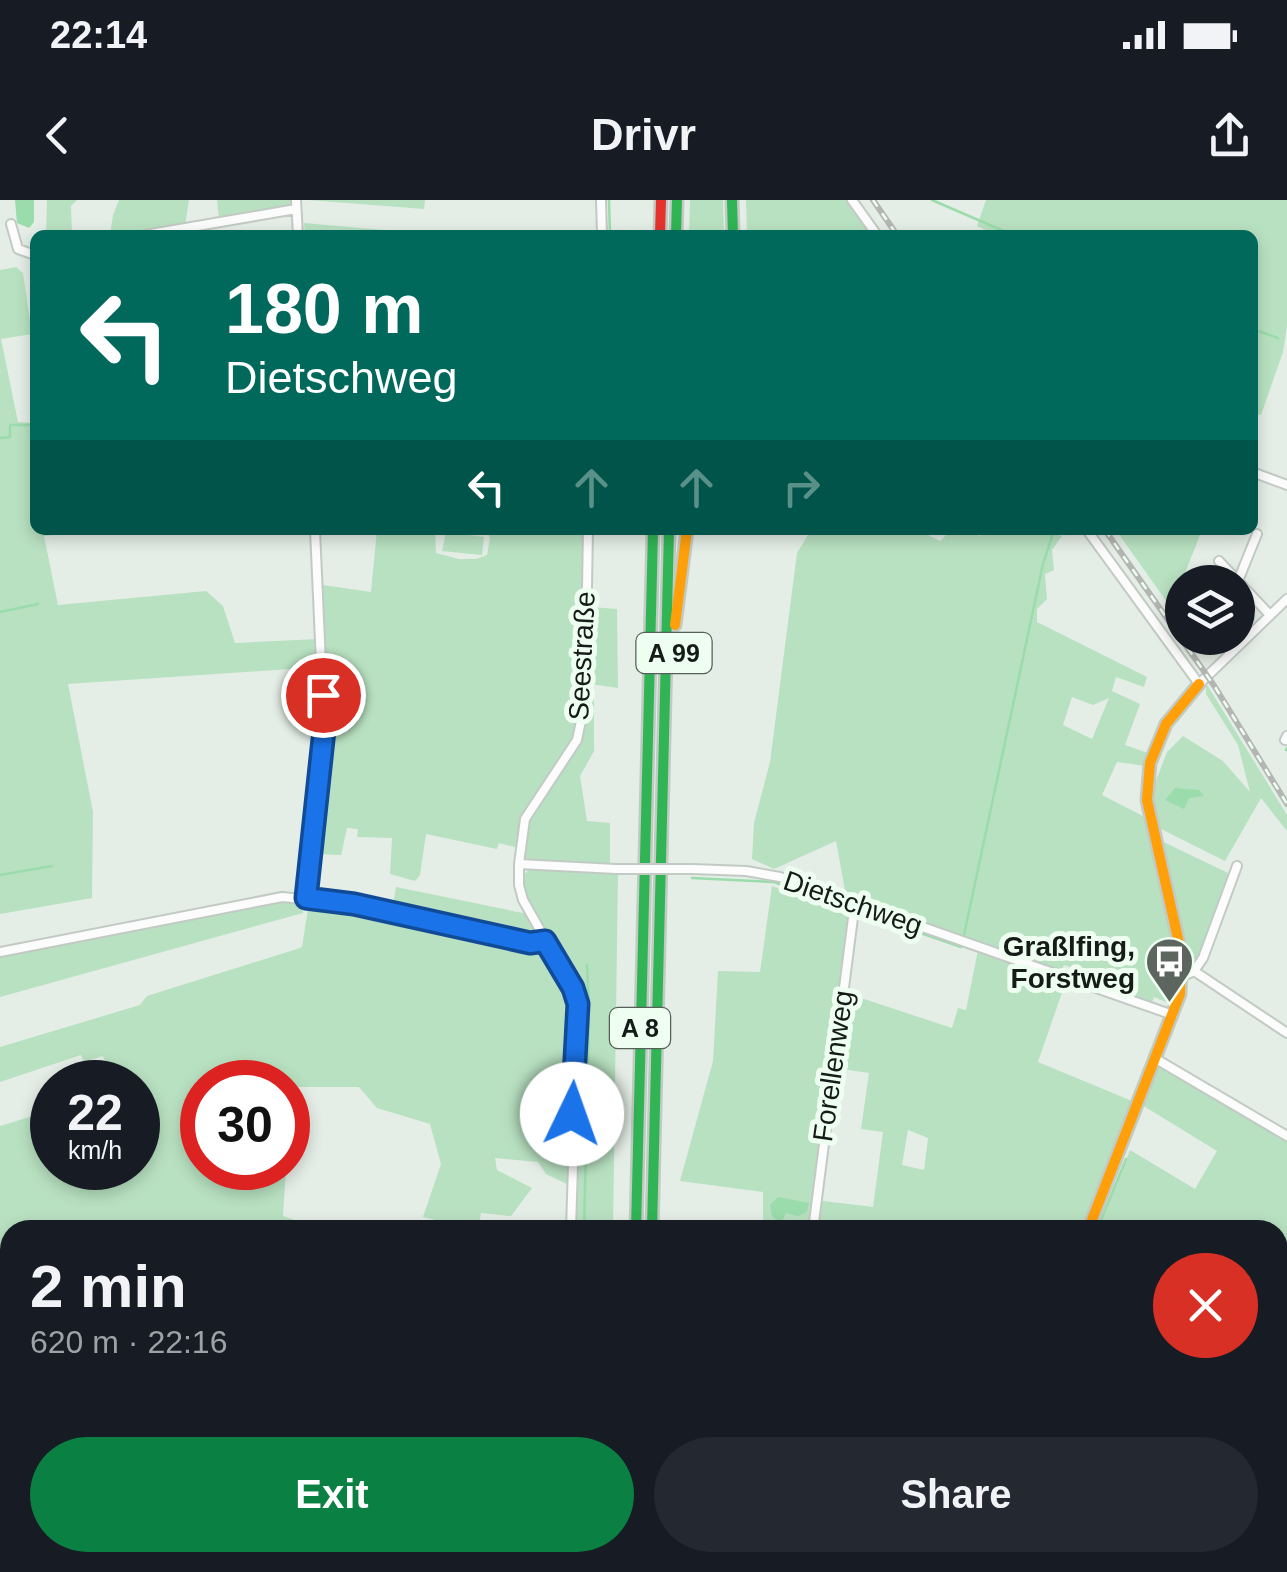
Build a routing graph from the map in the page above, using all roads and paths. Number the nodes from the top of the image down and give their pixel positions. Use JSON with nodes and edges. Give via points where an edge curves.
{"nodes":[{"id":1,"x":601,"y":200,"type":"edge"},
{"id":2,"x":661,"y":200,"type":"edge"},
{"id":3,"x":677,"y":200,"type":"edge"},
{"id":4,"x":732,"y":200,"type":"edge"},
{"id":5,"x":852,"y":200,"type":"edge"},
{"id":6,"x":296,"y":204,"type":"edge"},
{"id":7,"x":11,"y":224,"type":"dead end"},
{"id":8,"x":169,"y":230,"type":"edge"},
{"id":9,"x":298,"y":230,"type":"edge"},
{"id":10,"x":602,"y":230,"type":"edge"},
{"id":11,"x":660,"y":230,"type":"edge"},
{"id":12,"x":676,"y":230,"type":"edge"},
{"id":13,"x":733,"y":230,"type":"edge"},
{"id":14,"x":873,"y":230,"type":"edge"},
{"id":15,"x":30,"y":253,"type":"edge"},
{"id":16,"x":1258,"y":474,"type":"edge"},
{"id":17,"x":1287,"y":485,"type":"edge"},
{"id":18,"x":315,"y":535,"type":"edge"},
{"id":19,"x":588,"y":535,"type":"edge"},
{"id":20,"x":653,"y":535,"type":"edge"},
{"id":21,"x":669,"y":535,"type":"edge"},
{"id":22,"x":686,"y":535,"type":"edge"},
{"id":23,"x":1091,"y":535,"type":"edge"},
{"id":24,"x":1258,"y":535,"type":"edge"},
{"id":25,"x":1219,"y":561,"type":"dead end"},
{"id":26,"x":1223,"y":565,"type":"edge"},
{"id":27,"x":1245,"y":565,"type":"edge"},
{"id":28,"x":1255,"y":599,"type":"edge"},
{"id":29,"x":1287,"y":599,"type":"edge"},
{"id":30,"x":1270,"y":614,"type":"junction"},
{"id":31,"x":1199,"y":684,"type":"junction"},
{"id":32,"x":665,"y":776,"type":"junction"},
{"id":33,"x":519,"y":864,"type":"junction"},
{"id":34,"x":1238,"y":866,"type":"dead end"},
{"id":35,"x":306,"y":898,"type":"junction"},
{"id":36,"x":856,"y":902,"type":"junction"},
{"id":37,"x":545,"y":941,"type":"junction"},
{"id":38,"x":0,"y":952,"type":"edge"},
{"id":39,"x":1189,"y":973,"type":"junction"},
{"id":40,"x":1173,"y":1016,"type":"junction"},
{"id":41,"x":1287,"y":1033,"type":"edge"},
{"id":42,"x":1156,"y":1059,"type":"junction"},
{"id":43,"x":1287,"y":1136,"type":"edge"},
{"id":44,"x":571,"y":1220,"type":"edge"},
{"id":45,"x":636,"y":1220,"type":"edge"},
{"id":46,"x":652,"y":1220,"type":"edge"},
{"id":47,"x":814,"y":1220,"type":"edge"},
{"id":48,"x":1092,"y":1220,"type":"edge"}],
"edges":[{"from":1,"to":10,"type":"street"},
{"from":2,"to":11,"type":"main road"},
{"from":3,"to":12,"type":"main road"},
{"from":4,"to":13,"type":"main road"},
{"from":5,"to":14,"type":"street"},
{"from":6,"to":8,"type":"street"},
{"from":6,"to":9,"type":"street"},
{"from":7,"to":15,"type":"street","via":[[18,249]]},
{"from":16,"to":17,"type":"street"},
{"from":18,"to":35,"type":"street","via":[[324,730]]},
{"from":19,"to":33,"type":"street","name":"Seestraße","via":[[586,702],[577,740],[524,818]]},
{"from":20,"to":45,"type":"main road","number":"A 8"},
{"from":21,"to":32,"type":"main road","number":"A 8"},
{"from":22,"to":32,"type":"main road","number":"A 99"},
{"from":23,"to":31,"type":"street"},
{"from":24,"to":27,"type":"street"},
{"from":25,"to":26,"type":"street"},
{"from":28,"to":30,"type":"street"},
{"from":29,"to":30,"type":"street"},
{"from":30,"to":31,"type":"street"},
{"from":31,"to":39,"type":"main road","via":[[1160,734],[1146,787],[1146,812]]},
{"from":32,"to":46,"type":"main road","number":"A 8"},
{"from":33,"to":36,"type":"street","name":"Dietschweg","bridge":true,"via":[[746,871]]},
{"from":33,"to":37,"type":"street","name":"Seestraße","via":[[523,900]]},
{"from":34,"to":39,"type":"street","via":[[1203,958]]},
{"from":35,"to":37,"type":"street"},
{"from":35,"to":38,"type":"street"},
{"from":36,"to":40,"type":"street","name":"Dietschweg"},
{"from":36,"to":47,"type":"street","name":"Forellenweg"},
{"from":37,"to":44,"type":"street","name":"Seestraße","via":[[578,1004]]},
{"from":39,"to":40,"type":"main road"},
{"from":39,"to":41,"type":"street"},
{"from":40,"to":42,"type":"main road"},
{"from":42,"to":43,"type":"street"},
{"from":42,"to":48,"type":"main road"}]}
